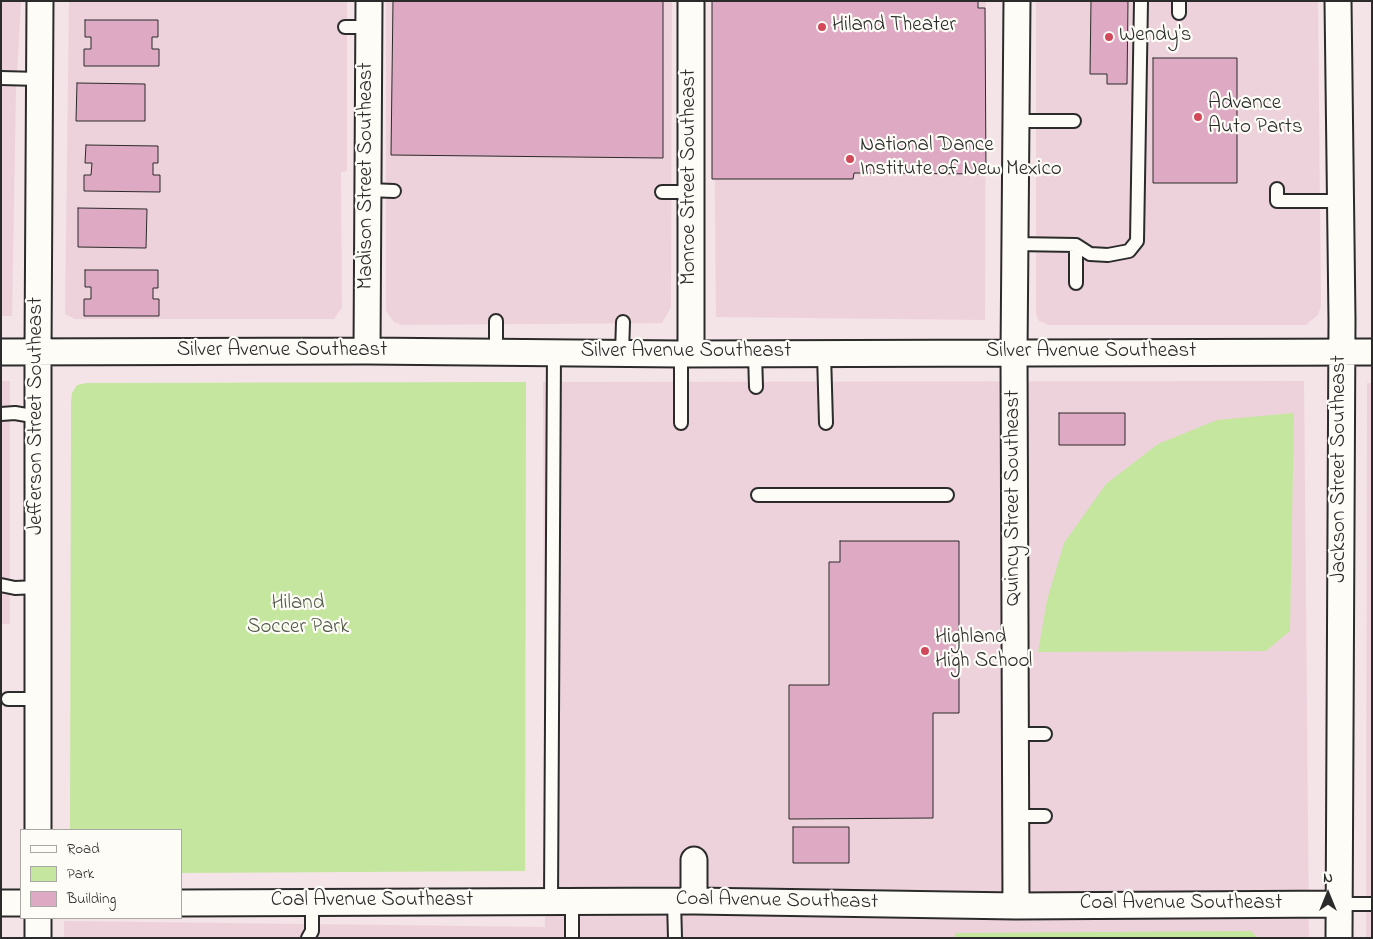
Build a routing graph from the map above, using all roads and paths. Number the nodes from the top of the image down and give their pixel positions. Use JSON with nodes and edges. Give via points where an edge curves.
{"nodes":[{"id":1,"x":40,"y":1,"type":"edge"},
{"id":2,"x":369,"y":1,"type":"edge"},
{"id":3,"x":691,"y":1,"type":"edge"},
{"id":4,"x":1017,"y":1,"type":"edge"},
{"id":5,"x":1141,"y":1,"type":"edge"},
{"id":6,"x":1338,"y":1,"type":"edge"},
{"id":7,"x":1,"y":78,"type":"edge"},
{"id":8,"x":39,"y":79,"type":"junction"},
{"id":9,"x":1016,"y":121,"type":"junction"},
{"id":10,"x":1074,"y":121,"type":"dead end"},
{"id":11,"x":1277,"y":189,"type":"dead end"},
{"id":12,"x":368,"y":190,"type":"junction"},
{"id":13,"x":394,"y":191,"type":"dead end"},
{"id":14,"x":662,"y":192,"type":"dead end"},
{"id":15,"x":691,"y":192,"type":"junction"},
{"id":16,"x":1340,"y":201,"type":"junction"},
{"id":17,"x":1015,"y":244,"type":"junction"},
{"id":18,"x":1076,"y":245,"type":"junction"},
{"id":19,"x":1076,"y":283,"type":"dead end"},
{"id":20,"x":496,"y":321,"type":"dead end"},
{"id":21,"x":623,"y":322,"type":"dead end"},
{"id":22,"x":367,"y":351,"type":"junction"},
{"id":23,"x":1,"y":352,"type":"edge"},
{"id":24,"x":38,"y":352,"type":"junction"},
{"id":25,"x":496,"y":352,"type":"junction"},
{"id":26,"x":554,"y":352,"type":"junction"},
{"id":27,"x":1342,"y":352,"type":"junction"},
{"id":28,"x":1372,"y":352,"type":"edge"},
{"id":29,"x":622,"y":353,"type":"junction"},
{"id":30,"x":686,"y":354,"type":"junction"},
{"id":31,"x":755,"y":354,"type":"junction"},
{"id":32,"x":824,"y":354,"type":"junction"},
{"id":33,"x":1014,"y":354,"type":"junction"},
{"id":34,"x":756,"y":387,"type":"dead end"},
{"id":35,"x":1,"y":414,"type":"edge"},
{"id":36,"x":38,"y":417,"type":"junction"},
{"id":37,"x":826,"y":422,"type":"dead end"},
{"id":38,"x":681,"y":423,"type":"dead end"},
{"id":39,"x":758,"y":495,"type":"dead end"},
{"id":40,"x":947,"y":495,"type":"dead end"},
{"id":41,"x":1,"y":585,"type":"edge"},
{"id":42,"x":38,"y":588,"type":"junction"},
{"id":43,"x":8,"y":699,"type":"dead end"},
{"id":44,"x":38,"y":699,"type":"junction"},
{"id":45,"x":1016,"y":734,"type":"junction"},
{"id":46,"x":1045,"y":734,"type":"dead end"},
{"id":47,"x":1016,"y":816,"type":"junction"},
{"id":48,"x":1045,"y":816,"type":"dead end"},
{"id":49,"x":38,"y":829,"type":"edge"},
{"id":50,"x":694,"y":860,"type":"dead end"},
{"id":51,"x":562,"y":901,"type":"junction"},
{"id":52,"x":684,"y":901,"type":"junction"},
{"id":53,"x":312,"y":902,"type":"junction"},
{"id":54,"x":1,"y":903,"type":"edge"},
{"id":55,"x":20,"y":903,"type":"edge"},
{"id":56,"x":182,"y":903,"type":"edge"},
{"id":57,"x":1339,"y":904,"type":"junction"},
{"id":58,"x":1372,"y":904,"type":"edge"},
{"id":59,"x":1016,"y":906,"type":"junction"},
{"id":60,"x":38,"y":919,"type":"edge"},
{"id":61,"x":38,"y":938,"type":"edge"},
{"id":62,"x":308,"y":938,"type":"edge"},
{"id":63,"x":572,"y":938,"type":"edge"},
{"id":64,"x":675,"y":938,"type":"edge"},
{"id":65,"x":1339,"y":938,"type":"edge"}],
"edges":[{"from":1,"to":8,"type":"street","name":"Jefferson Street Southeast"},
{"from":2,"to":12,"type":"street","name":"Madison Street Southeast","via":[[357,27]]},
{"from":3,"to":15,"type":"street","name":"Monroe Street Southeast"},
{"from":4,"to":9,"type":"street","name":"Quincy Street Southeast"},
{"from":5,"to":18,"type":"lane","via":[[1137,241],[1129,251],[1108,255],[1090,254]]},
{"from":6,"to":16,"type":"street","name":"Jackson Street Southeast"},
{"from":7,"to":8,"type":"lane"},
{"from":8,"to":24,"type":"street","name":"Jefferson Street Southeast"},
{"from":9,"to":10,"type":"lane"},
{"from":9,"to":17,"type":"street","name":"Quincy Street Southeast"},
{"from":11,"to":16,"type":"lane","via":[[1277,201]]},
{"from":12,"to":13,"type":"lane"},
{"from":12,"to":22,"type":"street","name":"Madison Street Southeast"},
{"from":14,"to":15,"type":"lane"},
{"from":15,"to":30,"type":"street","name":"Monroe Street Southeast"},
{"from":16,"to":27,"type":"street","name":"Jackson Street Southeast"},
{"from":17,"to":18,"type":"lane"},
{"from":17,"to":33,"type":"street","name":"Quincy Street Southeast"},
{"from":18,"to":19,"type":"lane"},
{"from":20,"to":25,"type":"lane"},
{"from":21,"to":29,"type":"lane"},
{"from":22,"to":24,"type":"street","name":"Silver Avenue Southeast"},
{"from":22,"to":25,"type":"street","name":"Silver Avenue Southeast"},
{"from":23,"to":24,"type":"street","name":"Silver Avenue Southeast"},
{"from":24,"to":36,"type":"street","name":"Jefferson Street Southeast"},
{"from":25,"to":26,"type":"street","name":"Silver Avenue Southeast"},
{"from":26,"to":29,"type":"street","name":"Silver Avenue Southeast"},
{"from":26,"to":51,"type":"lane"},
{"from":27,"to":28,"type":"street","name":"Silver Avenue Southeast"},
{"from":27,"to":33,"type":"street","name":"Silver Avenue Southeast"},
{"from":27,"to":57,"type":"street","name":"Jackson Street Southeast"},
{"from":29,"to":30,"type":"street","name":"Silver Avenue Southeast"},
{"from":30,"to":31,"type":"street","name":"Silver Avenue Southeast"},
{"from":30,"to":38,"type":"lane"},
{"from":31,"to":32,"type":"street","name":"Silver Avenue Southeast"},
{"from":31,"to":34,"type":"lane"},
{"from":32,"to":33,"type":"street","name":"Silver Avenue Southeast"},
{"from":32,"to":37,"type":"lane"},
{"from":33,"to":45,"type":"street","name":"Quincy Street Southeast"},
{"from":35,"to":36,"type":"lane"},
{"from":36,"to":42,"type":"street","name":"Jefferson Street Southeast"},
{"from":39,"to":40,"type":"lane"},
{"from":41,"to":42,"type":"lane"},
{"from":42,"to":44,"type":"street","name":"Jefferson Street Southeast"},
{"from":43,"to":44,"type":"lane"},
{"from":44,"to":49,"type":"street","name":"Jefferson Street Southeast"},
{"from":45,"to":46,"type":"lane"},
{"from":45,"to":47,"type":"street","name":"Quincy Street Southeast"},
{"from":47,"to":48,"type":"lane"},
{"from":47,"to":59,"type":"street","name":"Quincy Street Southeast"},
{"from":50,"to":52,"type":"street"},
{"from":51,"to":52,"type":"street","name":"Coal Avenue Southeast"},
{"from":51,"to":53,"type":"street","name":"Coal Avenue Southeast"},
{"from":51,"to":63,"type":"lane"},
{"from":52,"to":59,"type":"street","name":"Coal Avenue Southeast"},
{"from":52,"to":64,"type":"lane"},
{"from":53,"to":56,"type":"street","name":"Coal Avenue Southeast"},
{"from":53,"to":62,"type":"lane","via":[[312,931]]},
{"from":54,"to":55,"type":"street"},
{"from":57,"to":58,"type":"lane","name":"Coal Avenue Southeast"},
{"from":57,"to":59,"type":"street","name":"Coal Avenue Southeast"},
{"from":57,"to":65,"type":"street","name":"Jackson Street Southeast"},
{"from":60,"to":61,"type":"street"}]}
